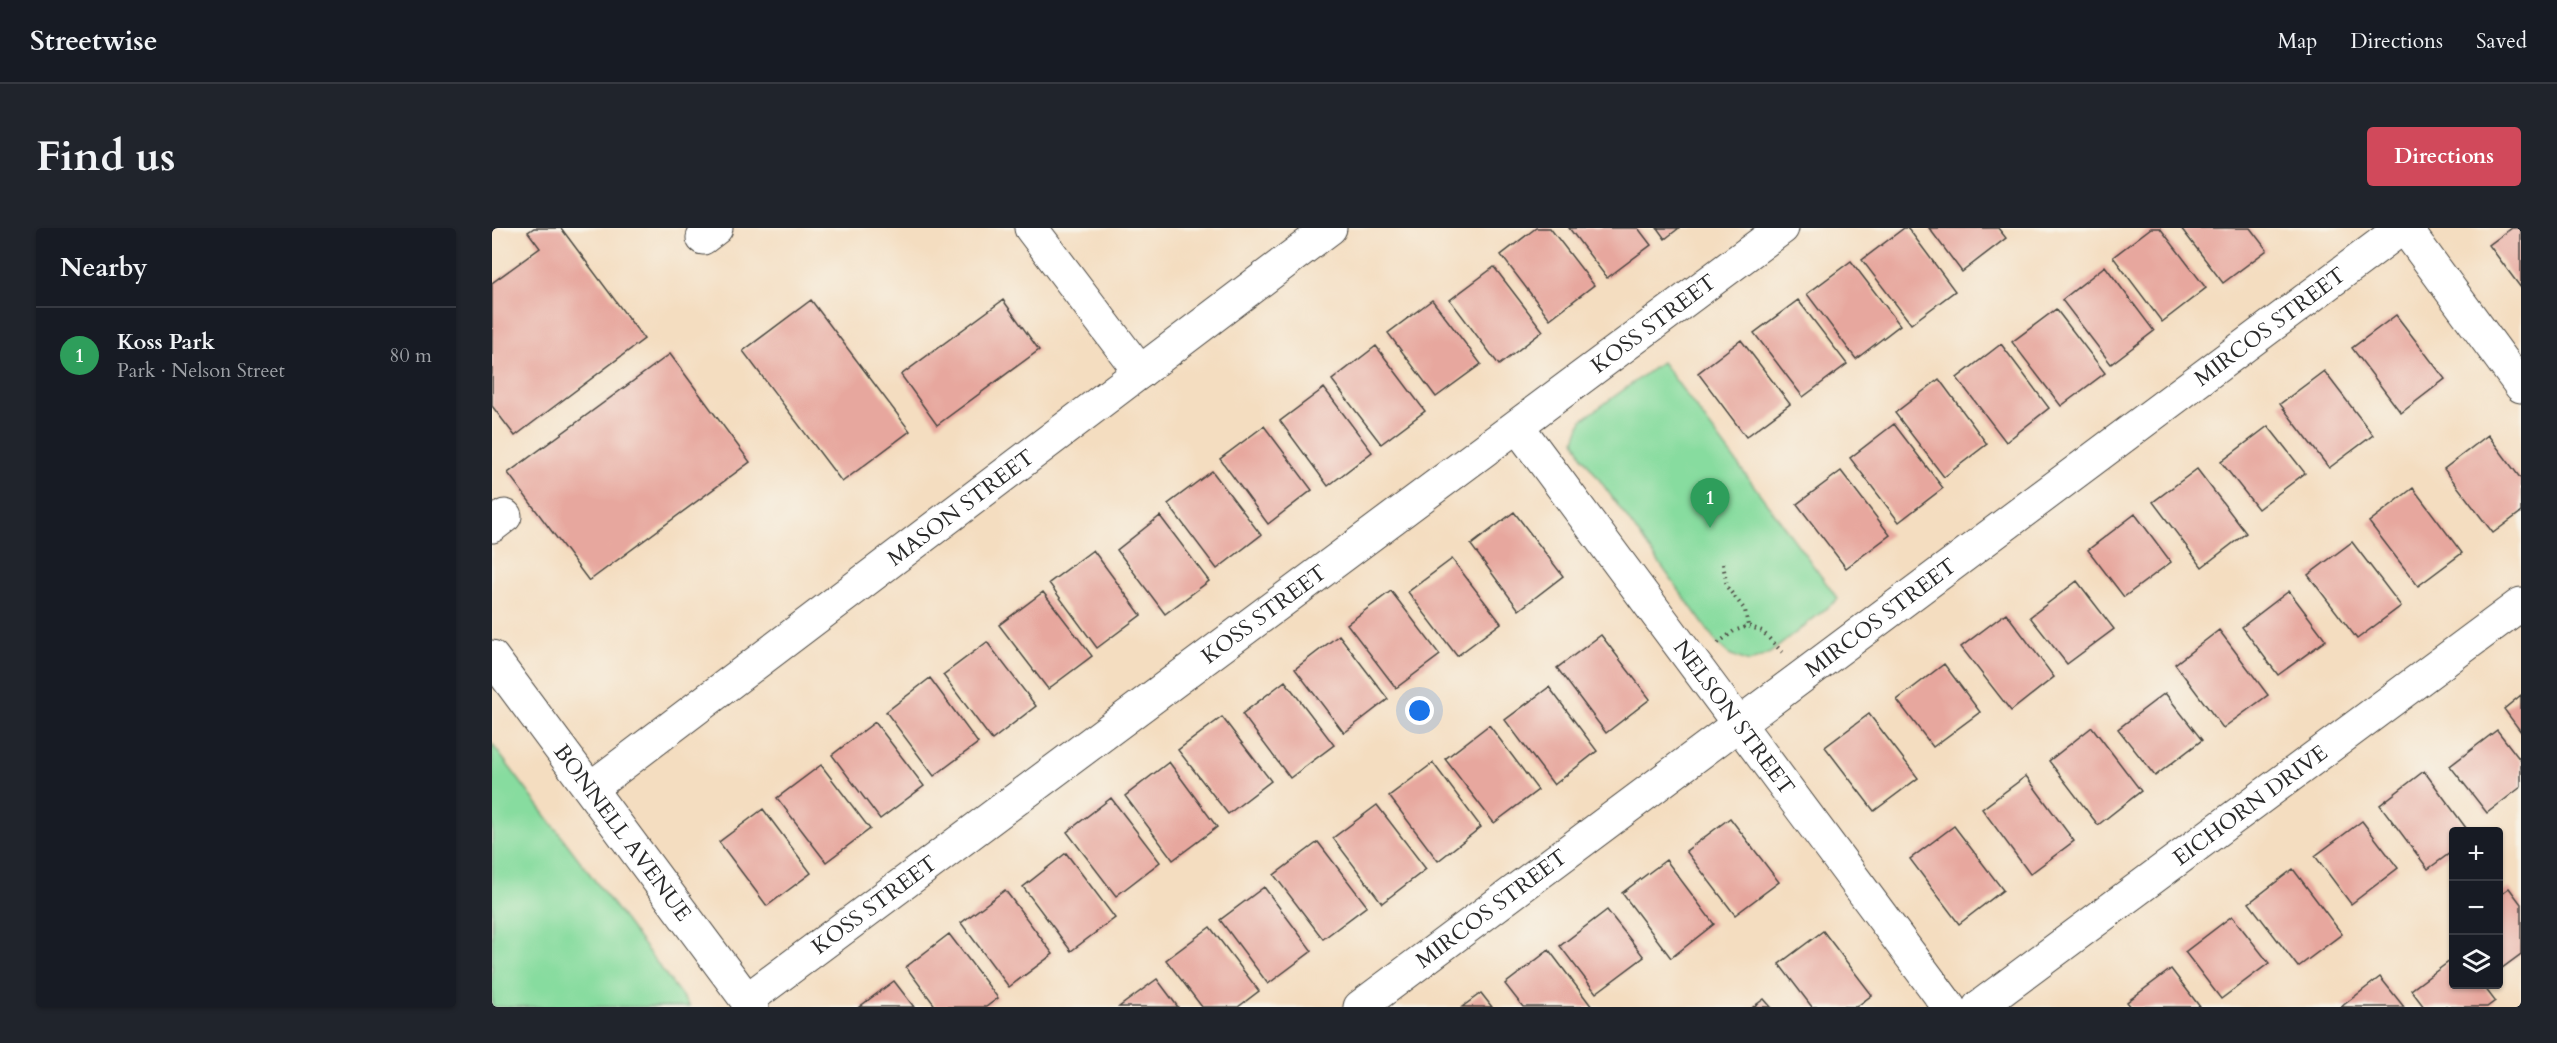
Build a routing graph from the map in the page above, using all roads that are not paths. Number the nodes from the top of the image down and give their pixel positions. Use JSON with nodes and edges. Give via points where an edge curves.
{"nodes":[{"id":1,"x":1031,"y":228,"type":"edge"},
{"id":2,"x":1330,"y":228,"type":"edge"},
{"id":3,"x":1782,"y":228,"type":"edge"},
{"id":4,"x":2403,"y":228,"type":"edge"},
{"id":5,"x":1140,"y":372,"type":"junction"},
{"id":6,"x":2521,"y":386,"type":"edge"},
{"id":7,"x":1518,"y":427,"type":"junction"},
{"id":8,"x":2521,"y":604,"type":"edge"},
{"id":9,"x":492,"y":657,"type":"edge"},
{"id":10,"x":1739,"y":725,"type":"junction"},
{"id":11,"x":591,"y":788,"type":"junction"},
{"id":12,"x":750,"y":1004,"type":"edge"},
{"id":13,"x":1360,"y":1007,"type":"edge"},
{"id":14,"x":1949,"y":1007,"type":"edge"},
{"id":15,"x":1979,"y":1007,"type":"edge"}],
"edges":[{"from":1,"to":5,"type":"street"},
{"from":2,"to":5,"type":"street","name":"MASON STREET"},
{"from":3,"to":7,"type":"street","name":"KOSS STREET"},
{"from":4,"to":6,"type":"street"},
{"from":4,"to":10,"type":"street","name":"MIRCOS STREET"},
{"from":5,"to":11,"type":"street","name":"MASON STREET"},
{"from":7,"to":10,"type":"street","name":"NELSON STREET"},
{"from":7,"to":12,"type":"street","name":"KOSS STREET"},
{"from":8,"to":15,"type":"street","name":"EICHORN DRIVE"},
{"from":9,"to":11,"type":"street","name":"BONNELL AVENUE"},
{"from":10,"to":13,"type":"street","name":"MIRCOS STREET"},
{"from":10,"to":14,"type":"street","name":"NELSON STREET"},
{"from":11,"to":12,"type":"street","name":"BONNELL AVENUE"}]}
